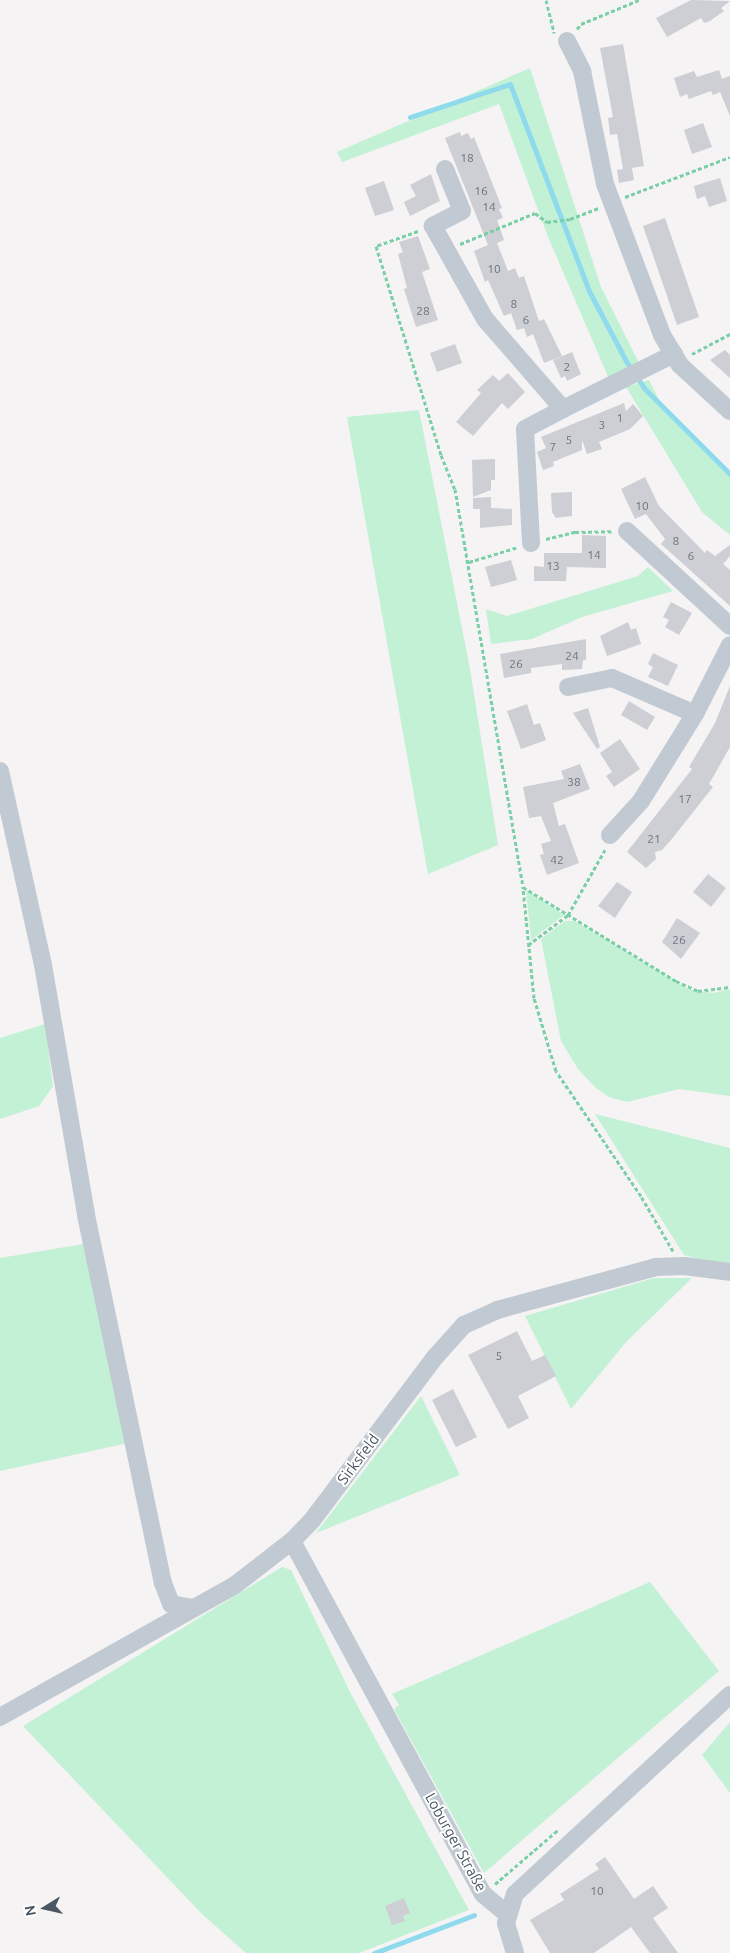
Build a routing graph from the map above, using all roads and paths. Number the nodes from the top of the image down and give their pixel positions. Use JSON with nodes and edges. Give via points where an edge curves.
{"nodes":[{"id":1,"x":546,"y":0,"type":"edge"},
{"id":2,"x":639,"y":0,"type":"edge"},
{"id":3,"x":567,"y":41,"type":"junction"},
{"id":4,"x":730,"y":157,"type":"edge"},
{"id":5,"x":445,"y":169,"type":"dead end"},
{"id":6,"x":612,"y":202,"type":"junction"},
{"id":7,"x":433,"y":226,"type":"junction"},
{"id":8,"x":448,"y":253,"type":"junction"},
{"id":9,"x":730,"y":334,"type":"edge"},
{"id":10,"x":674,"y":354,"type":"junction"},
{"id":11,"x":563,"y":409,"type":"junction"},
{"id":12,"x":730,"y":411,"type":"edge"},
{"id":13,"x":627,"y":531,"type":"joint"},
{"id":14,"x":531,"y":543,"type":"junction"},
{"id":15,"x":469,"y":562,"type":"junction"},
{"id":16,"x":730,"y":626,"type":"edge"},
{"id":17,"x":730,"y":645,"type":"edge"},
{"id":18,"x":568,"y":687,"type":"dead end"},
{"id":19,"x":694,"y":714,"type":"junction"},
{"id":20,"x":0,"y":771,"type":"edge"},
{"id":21,"x":610,"y":835,"type":"joint"},
{"id":22,"x":523,"y":887,"type":"junction"},
{"id":23,"x":568,"y":915,"type":"junction"},
{"id":24,"x":528,"y":945,"type":"junction"},
{"id":25,"x":730,"y":987,"type":"edge"},
{"id":26,"x":684,"y":1266,"type":"junction"},
{"id":27,"x":730,"y":1272,"type":"edge"},
{"id":28,"x":292,"y":1541,"type":"junction"},
{"id":29,"x":194,"y":1608,"type":"junction"},
{"id":30,"x":730,"y":1695,"type":"edge"},
{"id":31,"x":0,"y":1717,"type":"edge"},
{"id":32,"x":507,"y":1914,"type":"junction"},
{"id":33,"x":515,"y":1953,"type":"edge"}],
"edges":[{"from":1,"to":3,"type":"path","via":[[554,35]]},
{"from":2,"to":3,"type":"path","via":[[581,24]]},
{"from":3,"to":6,"type":"street","via":[[582,71],[605,184]]},
{"from":4,"to":6,"type":"path"},
{"from":5,"to":7,"type":"street","via":[[462,211]]},
{"from":6,"to":8,"type":"path","via":[[570,219],[547,222],[535,213]]},
{"from":6,"to":10,"type":"street","via":[[662,335]]},
{"from":7,"to":8,"type":"street"},
{"from":7,"to":15,"type":"path","via":[[376,246],[441,455],[455,489]]},
{"from":8,"to":11,"type":"street","via":[[485,319]]},
{"from":9,"to":10,"type":"path","via":[[693,354]]},
{"from":10,"to":11,"type":"street"},
{"from":10,"to":12,"type":"street","via":[[680,365]]},
{"from":11,"to":14,"type":"street","via":[[525,428]]},
{"from":13,"to":14,"type":"path","via":[[576,532]]},
{"from":13,"to":16,"type":"street"},
{"from":14,"to":15,"type":"path"},
{"from":15,"to":22,"type":"path","via":[[487,687]]},
{"from":17,"to":19,"type":"street"},
{"from":18,"to":19,"type":"street","via":[[612,678]]},
{"from":19,"to":21,"type":"street","via":[[641,802]]},
{"from":20,"to":29,"type":"street","via":[[43,965],[86,1215],[163,1583],[171,1604]]},
{"from":21,"to":23,"type":"path","via":[[603,854]]},
{"from":22,"to":23,"type":"path"},
{"from":22,"to":24,"type":"path"},
{"from":23,"to":24,"type":"path"},
{"from":23,"to":25,"type":"path","via":[[698,991]]},
{"from":24,"to":26,"type":"path","via":[[534,998],[556,1071]]},
{"from":26,"to":27,"type":"street","name":"Sirksfeld"},
{"from":26,"to":28,"type":"street","name":"Sirksfeld","via":[[656,1267],[547,1295],[497,1310],[464,1325],[436,1356],[313,1519]]},
{"from":28,"to":29,"type":"street","name":"Sirksfeld","via":[[235,1585]]},
{"from":28,"to":32,"type":"street","name":"Loburger Straße","via":[[483,1894]]},
{"from":29,"to":31,"type":"street","name":"Sirksfeld"},
{"from":30,"to":32,"type":"street","via":[[515,1894]]},
{"from":32,"to":33,"type":"street","via":[[507,1931]]}]}
